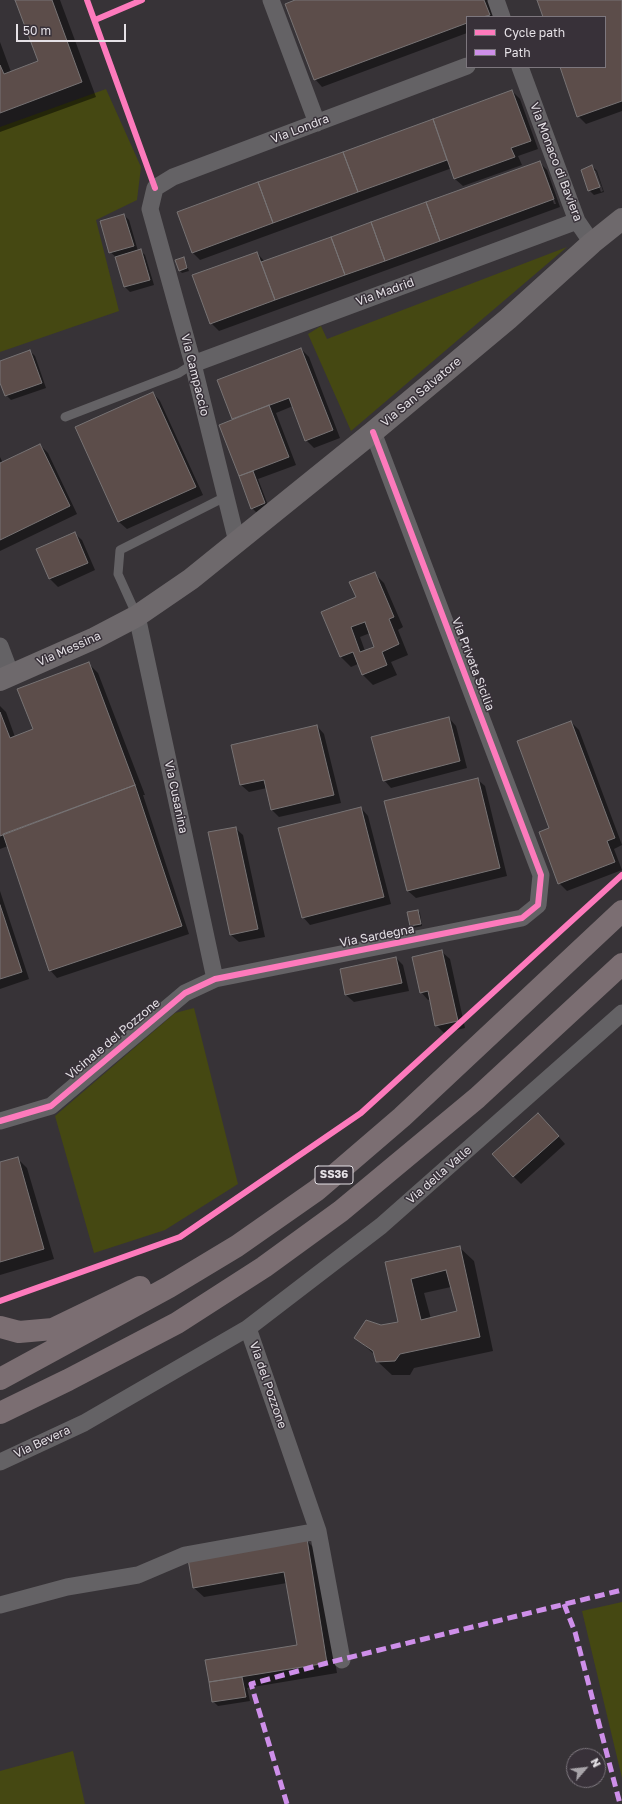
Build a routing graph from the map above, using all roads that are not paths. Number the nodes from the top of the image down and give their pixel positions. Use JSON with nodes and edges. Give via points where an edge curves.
{"nodes":[{"id":1,"x":271,"y":0,"type":"edge"},
{"id":2,"x":496,"y":0,"type":"edge"},
{"id":3,"x":502,"y":16,"type":"edge"},
{"id":4,"x":466,"y":66,"type":"edge"},
{"id":5,"x":522,"y":73,"type":"edge"},
{"id":6,"x":317,"y":123,"type":"junction"},
{"id":7,"x":150,"y":209,"type":"joint"},
{"id":8,"x":622,"y":219,"type":"edge"},
{"id":9,"x":577,"y":221,"type":"junction"},
{"id":10,"x":592,"y":243,"type":"junction"},
{"id":11,"x":193,"y":364,"type":"junction"},
{"id":12,"x":65,"y":417,"type":"dead end"},
{"id":13,"x":373,"y":432,"type":"junction"},
{"id":14,"x":225,"y":497,"type":"junction"},
{"id":15,"x":237,"y":542,"type":"junction"},
{"id":16,"x":137,"y":616,"type":"junction"},
{"id":17,"x":0,"y":646,"type":"edge"},
{"id":18,"x":6,"y":678,"type":"edge"},
{"id":19,"x":538,"y":905,"type":"joint"},
{"id":20,"x":622,"y":911,"type":"edge"},
{"id":21,"x":622,"y":964,"type":"edge"},
{"id":22,"x":215,"y":979,"type":"junction"},
{"id":23,"x":622,"y":1013,"type":"edge"},
{"id":24,"x":0,"y":1121,"type":"edge"},
{"id":25,"x":169,"y":1287,"type":"junction"},
{"id":26,"x":0,"y":1327,"type":"edge"},
{"id":27,"x":248,"y":1328,"type":"junction"},
{"id":28,"x":0,"y":1379,"type":"edge"},
{"id":29,"x":0,"y":1413,"type":"edge"},
{"id":30,"x":84,"y":1423,"type":"joint"},
{"id":31,"x":0,"y":1462,"type":"edge"},
{"id":32,"x":318,"y":1531,"type":"junction"},
{"id":33,"x":0,"y":1605,"type":"edge"},
{"id":34,"x":342,"y":1660,"type":"dead end"}],
"edges":[{"from":1,"to":6,"type":"street"},
{"from":2,"to":3,"type":"street"},
{"from":4,"to":6,"type":"street","name":"Via Londra"},
{"from":5,"to":9,"type":"street","name":"Via Monaco di Baviera"},
{"from":6,"to":7,"type":"street","name":"Via Londra","via":[[173,178],[155,188]]},
{"from":7,"to":11,"type":"street","name":"Via Campaccio"},
{"from":8,"to":10,"type":"street","name":"Via San Salvatore"},
{"from":9,"to":10,"type":"street","name":"Via Monaco di Baviera"},
{"from":9,"to":11,"type":"street","name":"Via Madrid"},
{"from":10,"to":13,"type":"street","name":"Via San Salvatore","via":[[508,319]]},
{"from":11,"to":12,"type":"lane","via":[[179,373]]},
{"from":11,"to":14,"type":"street","name":"Via Campaccio"},
{"from":13,"to":15,"type":"street","name":"Via San Salvatore"},
{"from":13,"to":19,"type":"street","name":"Via Privata Sicilia","via":[[541,874]]},
{"from":14,"to":15,"type":"street","name":"Via Campaccio"},
{"from":14,"to":16,"type":"lane","via":[[120,550],[118,574]]},
{"from":15,"to":16,"type":"street","name":"Via San Salvatore","via":[[191,579]]},
{"from":16,"to":18,"type":"street","name":"Via Messina","via":[[96,638]]},
{"from":16,"to":22,"type":"street","name":"Via Cusanina"},
{"from":17,"to":18,"type":"street"},
{"from":19,"to":22,"type":"street","name":"Via Sardegna","via":[[522,918]]},
{"from":20,"to":25,"type":"highway","number":"SS36","via":[[402,1117],[317,1190],[238,1246]]},
{"from":21,"to":29,"type":"highway","number":"SS36","via":[[477,1098],[341,1211],[264,1267],[178,1322]]},
{"from":22,"to":24,"type":"street","name":"Vicinale dei Pozzone","via":[[185,993],[51,1106]]},
{"from":23,"to":27,"type":"street","name":"Via della Valle","via":[[381,1226]]},
{"from":25,"to":26,"type":"highway","via":[[143,1285],[53,1329],[19,1332]]},
{"from":25,"to":28,"type":"highway","number":"SS36"},
{"from":27,"to":30,"type":"street","name":"Via del Pozzone"},
{"from":27,"to":32,"type":"street","name":"Via del Pozzone"},
{"from":30,"to":31,"type":"street","name":"Via Bevera"},
{"from":32,"to":33,"type":"street","via":[[186,1555],[138,1575],[67,1587]]},
{"from":32,"to":34,"type":"street","name":"Via del Pozzone"}]}
